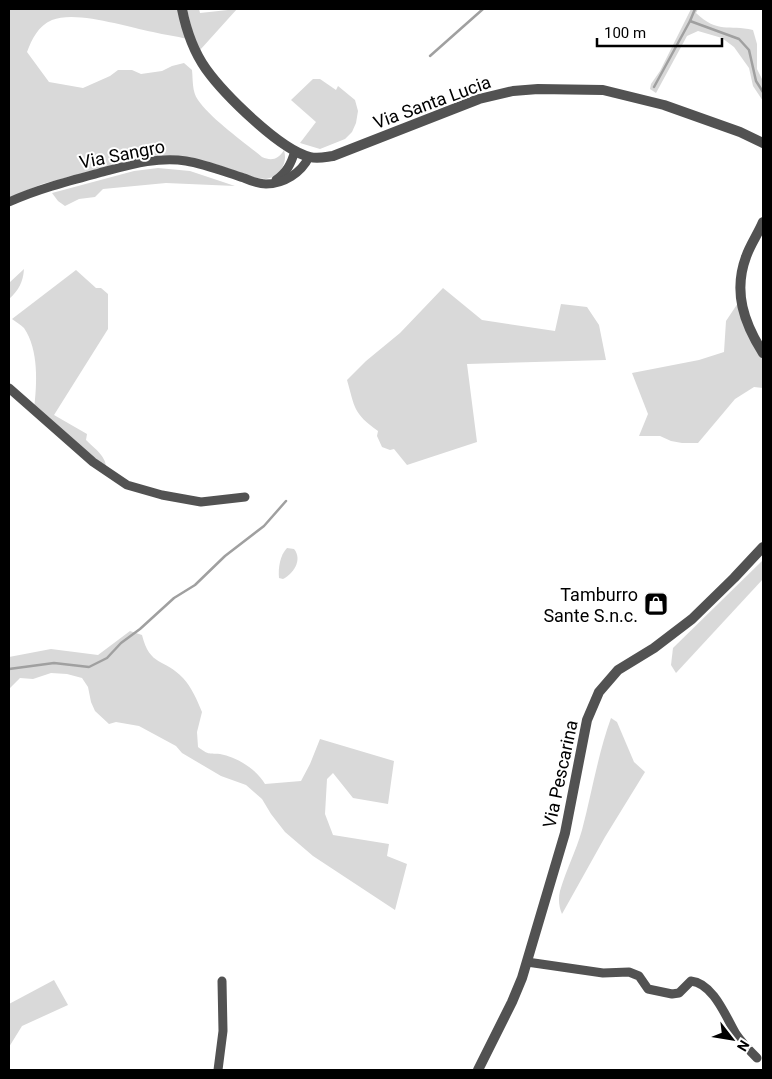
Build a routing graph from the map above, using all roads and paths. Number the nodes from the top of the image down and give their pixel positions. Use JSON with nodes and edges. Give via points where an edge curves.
{"nodes":[{"id":1,"x":182,"y":9,"type":"edge"},
{"id":2,"x":763,"y":143,"type":"edge"},
{"id":3,"x":295,"y":151,"type":"junction"},
{"id":4,"x":309,"y":157,"type":"junction"},
{"id":5,"x":272,"y":183,"type":"junction"},
{"id":6,"x":9,"y":202,"type":"edge"},
{"id":7,"x":763,"y":222,"type":"edge"},
{"id":8,"x":763,"y":353,"type":"edge"},
{"id":9,"x":9,"y":388,"type":"edge"},
{"id":10,"x":245,"y":497,"type":"dead end"},
{"id":11,"x":763,"y":547,"type":"edge"},
{"id":12,"x":527,"y":962,"type":"junction"},
{"id":13,"x":222,"y":981,"type":"dead end"},
{"id":14,"x":757,"y":1058,"type":"dead end"},
{"id":15,"x":218,"y":1070,"type":"edge"},
{"id":16,"x":478,"y":1070,"type":"edge"}],
"edges":[{"from":1,"to":3,"type":"street","name":"Via Santa Lucia","via":[[186,30],[206,68],[241,108],[282,144]]},
{"from":2,"to":4,"type":"street","name":"Via Santa Lucia","via":[[664,105],[612,92],[538,90],[513,91],[479,99],[333,156]]},
{"from":3,"to":4,"type":"street","name":"Via Santa Lucia"},
{"from":3,"to":5,"type":"street","via":[[290,166]]},
{"from":4,"to":5,"type":"street","name":"Via Sangro","via":[[293,176]]},
{"from":5,"to":6,"type":"street","name":"Via Sangro","via":[[254,182],[186,161],[168,160],[131,165],[73,180]]},
{"from":7,"to":8,"type":"street","via":[[746,256],[739,291],[753,338]]},
{"from":9,"to":10,"type":"street","via":[[93,462],[127,485],[201,502]]},
{"from":11,"to":12,"type":"street","name":"Via Pescarina","via":[[692,619],[618,670],[599,692],[587,720],[563,839]]},
{"from":12,"to":14,"type":"street","via":[[603,974],[629,972],[639,976],[648,989],[672,994],[679,993],[691,981],[702,984]]},
{"from":12,"to":16,"type":"street","name":"Via Pescarina","via":[[512,1002]]},
{"from":13,"to":15,"type":"street","via":[[223,1032]]}]}
